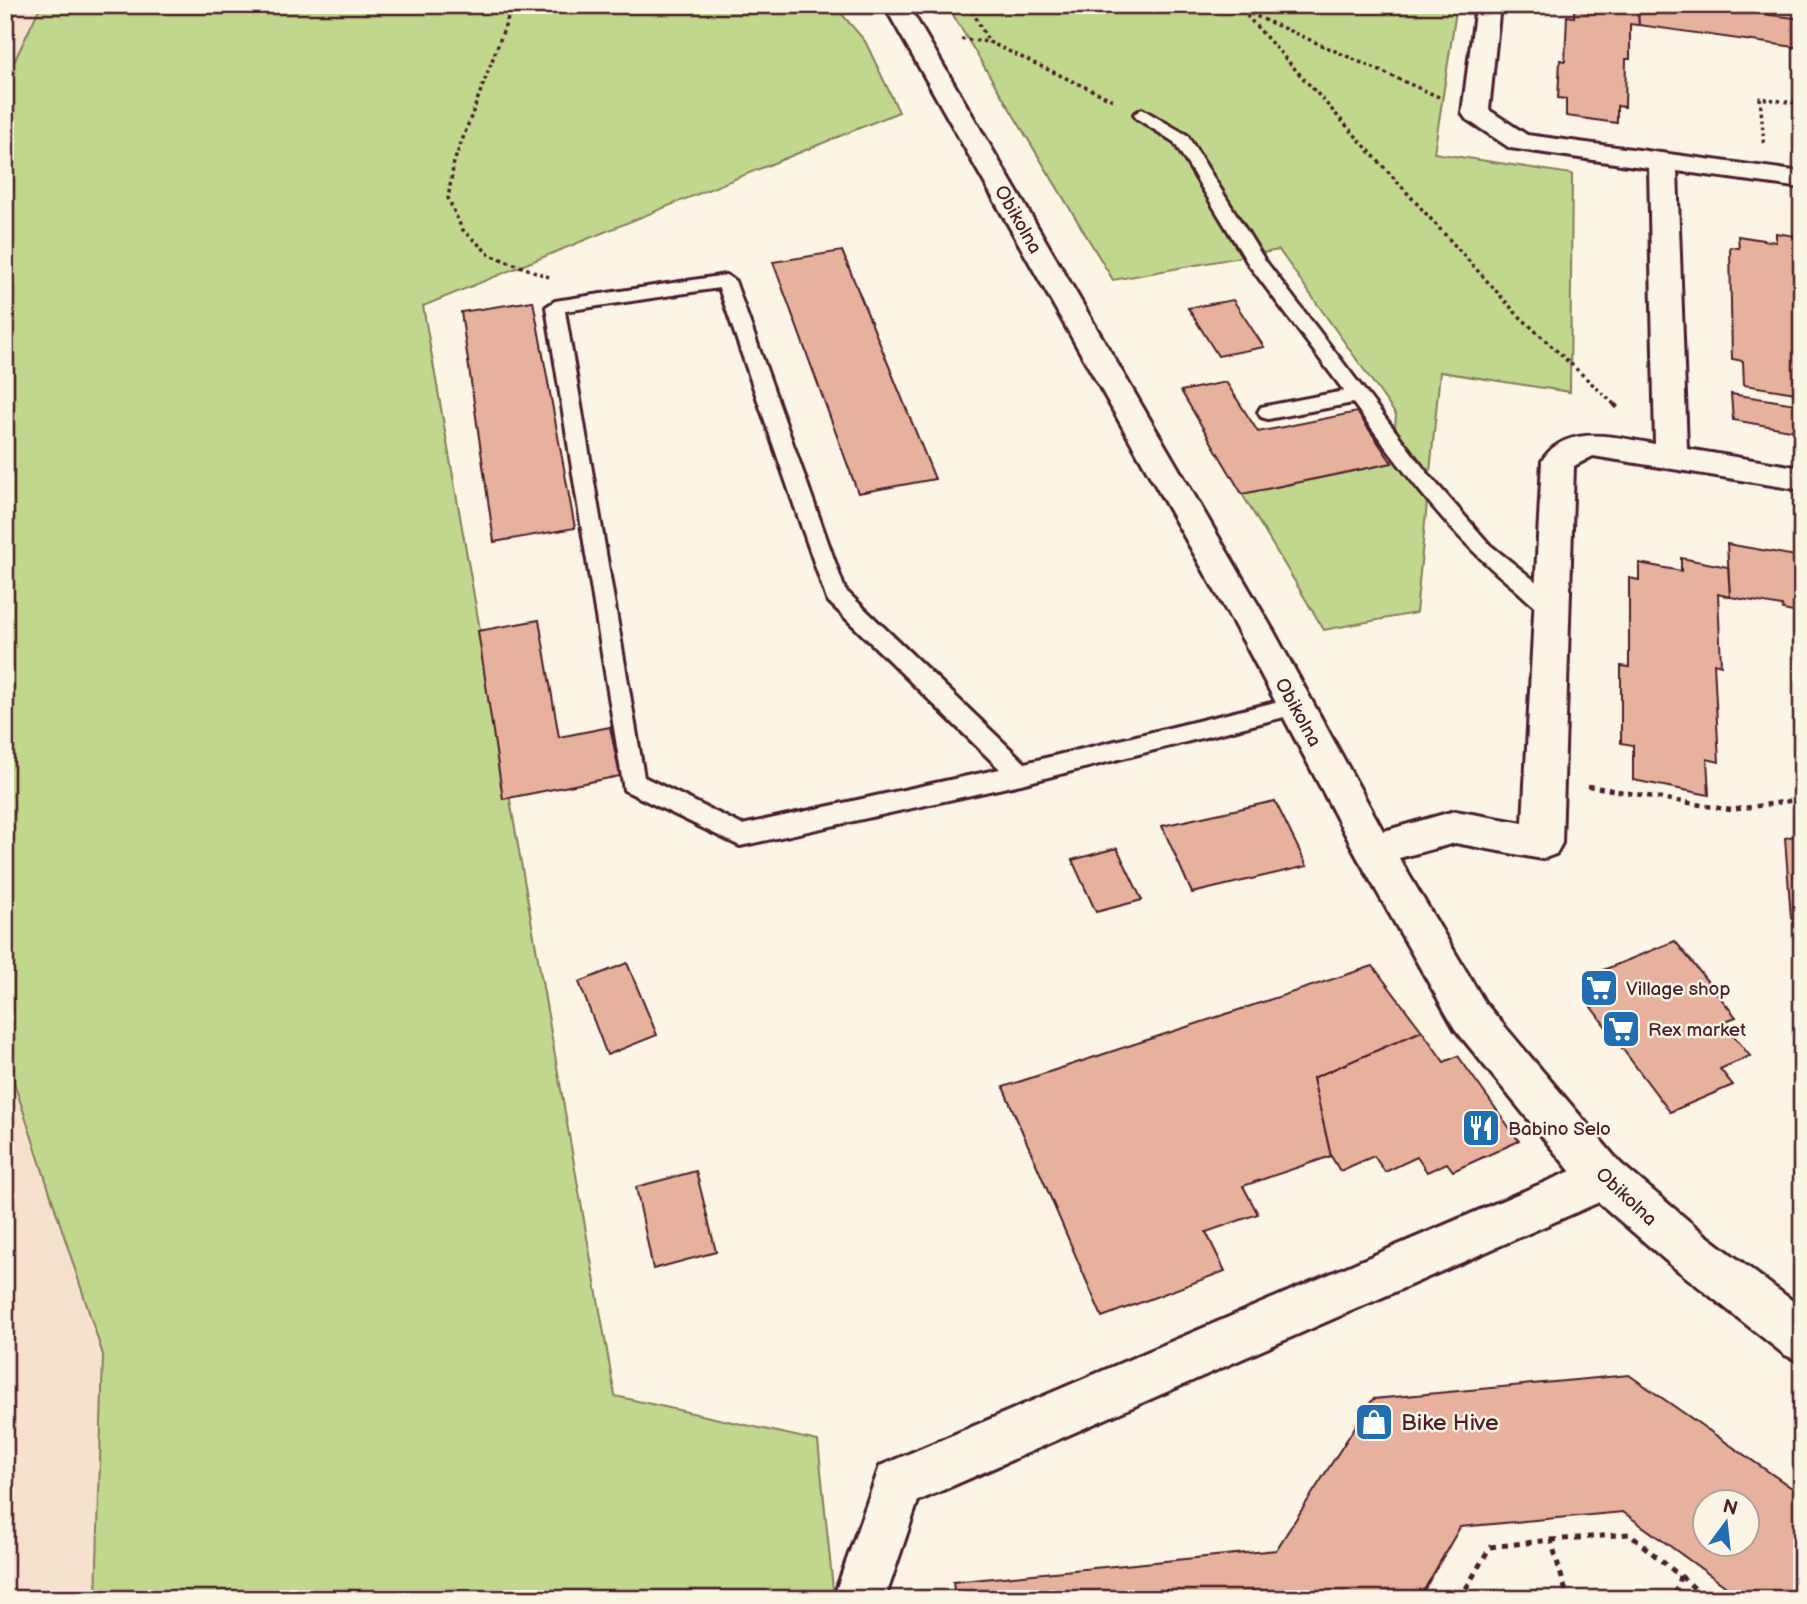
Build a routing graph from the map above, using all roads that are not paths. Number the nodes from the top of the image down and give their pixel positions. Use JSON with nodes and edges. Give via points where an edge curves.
{"nodes":[{"id":1,"x":896,"y":5,"type":"edge"},
{"id":2,"x":1488,"y":5,"type":"edge"},
{"id":3,"x":1142,"y":114,"type":"road end"},
{"id":4,"x":1663,"y":161,"type":"junction"},
{"id":5,"x":1802,"y":180,"type":"edge"},
{"id":6,"x":1358,"y":395,"type":"junction"},
{"id":7,"x":1268,"y":412,"type":"dead end"},
{"id":8,"x":1671,"y":457,"type":"junction"},
{"id":9,"x":1802,"y":479,"type":"edge"},
{"id":10,"x":1551,"y":606,"type":"junction"},
{"id":11,"x":1296,"y":706,"type":"junction"},
{"id":12,"x":1021,"y":774,"type":"junction"},
{"id":13,"x":1373,"y":849,"type":"junction"},
{"id":14,"x":1604,"y":1178,"type":"junction"},
{"id":15,"x":1802,"y":1338,"type":"edge"},
{"id":16,"x":859,"y":1599,"type":"edge"}],
"edges":[{"from":1,"to":11,"type":"street","name":"Obikolna"},
{"from":2,"to":4,"type":"street","via":[[1475,113],[1520,142]]},
{"from":3,"to":6,"type":"lane","via":[[1181,139],[1256,261]]},
{"from":4,"to":5,"type":"street"},
{"from":4,"to":8,"type":"street"},
{"from":6,"to":7,"type":"lane"},
{"from":6,"to":10,"type":"lane","via":[[1421,480],[1482,550]]},
{"from":8,"to":9,"type":"street"},
{"from":8,"to":10,"type":"street","via":[[1589,444],[1558,461]]},
{"from":10,"to":13,"type":"street","via":[[1542,844],[1455,827]]},
{"from":11,"to":12,"type":"lane"},
{"from":11,"to":13,"type":"street","name":"Obikolna"},
{"from":12,"to":12,"type":"lane","via":[[835,594],[726,281],[555,307],[633,783],[740,835]]},
{"from":13,"to":14,"type":"street","name":"Obikolna","via":[[1470,1016]]},
{"from":14,"to":15,"type":"street","name":"Obikolna"},
{"from":14,"to":16,"type":"street","via":[[898,1484]]}]}
